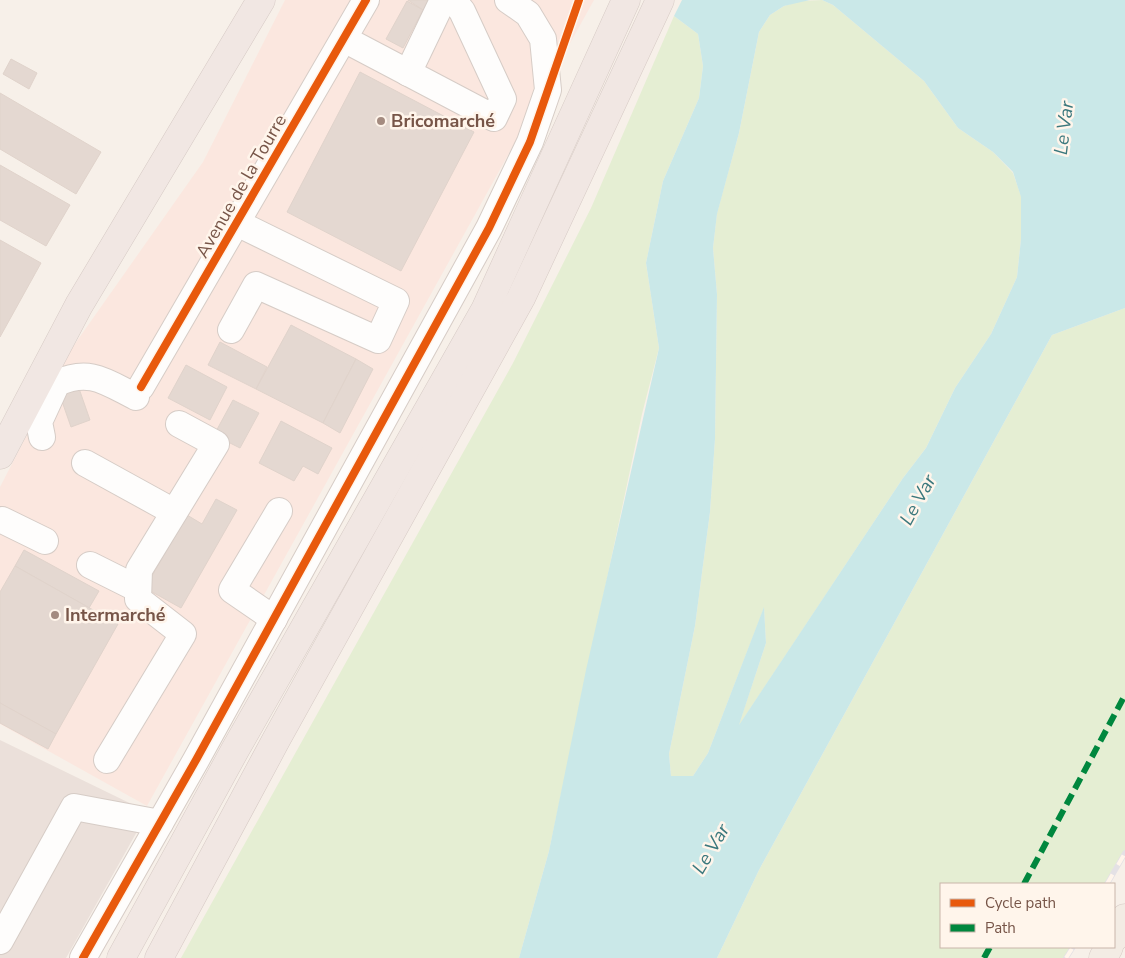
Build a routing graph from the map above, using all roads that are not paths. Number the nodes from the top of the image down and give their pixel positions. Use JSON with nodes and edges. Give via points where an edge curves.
{"nodes":[{"id":1,"x":261,"y":0,"type":"edge"},
{"id":2,"x":366,"y":0,"type":"edge"},
{"id":3,"x":443,"y":0,"type":"edge"},
{"id":4,"x":453,"y":0,"type":"edge"},
{"id":5,"x":508,"y":0,"type":"edge"},
{"id":6,"x":626,"y":0,"type":"edge"},
{"id":7,"x":660,"y":0,"type":"edge"},
{"id":8,"x":237,"y":4,"type":"edge"},
{"id":9,"x":344,"y":39,"type":"junction"},
{"id":10,"x":408,"y":73,"type":"junction"},
{"id":11,"x":237,"y":223,"type":"junction"},
{"id":12,"x":231,"y":330,"type":"dead end"},
{"id":13,"x":0,"y":416,"type":"edge"},
{"id":14,"x":179,"y":424,"type":"dead end"},
{"id":15,"x":42,"y":437,"type":"dead end"},
{"id":16,"x":0,"y":455,"type":"edge"},
{"id":17,"x":85,"y":464,"type":"dead end"},
{"id":18,"x":278,"y":511,"type":"dead end"},
{"id":19,"x":174,"y":512,"type":"junction"},
{"id":20,"x":2,"y":520,"type":"dead end"},
{"id":21,"x":46,"y":541,"type":"dead end"},
{"id":22,"x":90,"y":566,"type":"dead end"},
{"id":23,"x":138,"y":589,"type":"junction"},
{"id":24,"x":274,"y":619,"type":"junction"},
{"id":25,"x":107,"y":760,"type":"dead end"},
{"id":26,"x":160,"y":823,"type":"junction"},
{"id":27,"x":1125,"y":918,"type":"edge"},
{"id":28,"x":1115,"y":936,"type":"edge"},
{"id":29,"x":0,"y":941,"type":"edge"},
{"id":30,"x":83,"y":958,"type":"edge"},
{"id":31,"x":121,"y":958,"type":"edge"},
{"id":32,"x":159,"y":958,"type":"edge"}],
"edges":[{"from":1,"to":16,"type":"highway","via":[[79,305]]},
{"from":2,"to":9,"type":"street","name":"Avenue de la Tourre"},
{"from":3,"to":10,"type":"street"},
{"from":4,"to":10,"type":"street","via":[[462,10],[503,99],[494,118]]},
{"from":5,"to":24,"type":"street","via":[[528,14],[543,40],[548,90],[530,142],[489,228]]},
{"from":6,"to":31,"type":"highway","via":[[485,310]]},
{"from":7,"to":32,"type":"highway","via":[[522,298],[276,740]]},
{"from":8,"to":13,"type":"highway","via":[[20,376]]},
{"from":9,"to":10,"type":"street"},
{"from":9,"to":11,"type":"street","name":"Avenue de la Tourre"},
{"from":11,"to":12,"type":"street","via":[[396,301],[378,340],[256,285]]},
{"from":11,"to":15,"type":"street","name":"Avenue de la Tourre","via":[[138,392],[95,376],[74,375],[57,382],[39,422]]},
{"from":14,"to":19,"type":"street","via":[[216,444]]},
{"from":17,"to":19,"type":"street"},
{"from":18,"to":24,"type":"street","via":[[232,590]]},
{"from":19,"to":23,"type":"street","via":[[139,570]]},
{"from":20,"to":21,"type":"street"},
{"from":22,"to":23,"type":"street"},
{"from":23,"to":25,"type":"street","via":[[138,599],[183,634]]},
{"from":24,"to":26,"type":"street"},
{"from":26,"to":29,"type":"street","via":[[74,807]]},
{"from":26,"to":30,"type":"street"},
{"from":27,"to":28,"type":"main road"}]}
